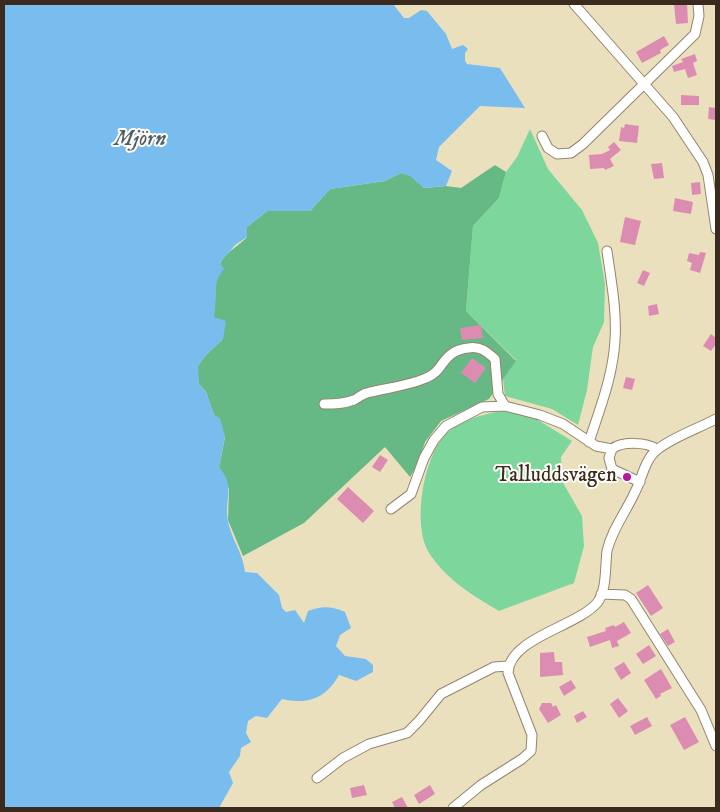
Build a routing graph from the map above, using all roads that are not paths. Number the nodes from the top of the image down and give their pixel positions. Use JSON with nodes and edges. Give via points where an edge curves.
{"nodes":[{"id":1,"x":574,"y":4,"type":"edge"},
{"id":2,"x":698,"y":4,"type":"edge"},
{"id":3,"x":644,"y":83,"type":"junction"},
{"id":4,"x":542,"y":136,"type":"dead end"},
{"id":5,"x":712,"y":174,"type":"edge"},
{"id":6,"x":716,"y":229,"type":"edge"},
{"id":7,"x":607,"y":251,"type":"dead end"},
{"id":8,"x":324,"y":404,"type":"dead end"},
{"id":9,"x":505,"y":406,"type":"junction"},
{"id":10,"x":716,"y":419,"type":"edge"},
{"id":11,"x":589,"y":442,"type":"junction"},
{"id":12,"x":612,"y":449,"type":"junction"},
{"id":13,"x":657,"y":450,"type":"junction"},
{"id":14,"x":640,"y":482,"type":"junction"},
{"id":15,"x":391,"y":510,"type":"dead end"},
{"id":16,"x":601,"y":594,"type":"junction"},
{"id":17,"x":508,"y":666,"type":"junction"},
{"id":18,"x":716,"y":746,"type":"edge"},
{"id":19,"x":317,"y":778,"type":"dead end"},
{"id":20,"x":453,"y":808,"type":"edge"}],
"edges":[{"from":1,"to":3,"type":"street"},
{"from":2,"to":3,"type":"street","via":[[696,34]]},
{"from":3,"to":4,"type":"street","via":[[571,153],[561,155],[552,152]]},
{"from":3,"to":5,"type":"street","via":[[673,117]]},
{"from":5,"to":6,"type":"street"},
{"from":7,"to":11,"type":"street","via":[[615,340],[608,384]]},
{"from":8,"to":9,"type":"street","via":[[344,404],[366,393],[381,392],[432,376],[451,353],[476,347],[495,359],[498,394]]},
{"from":9,"to":11,"type":"street","via":[[550,418]]},
{"from":9,"to":15,"type":"street","via":[[482,408],[446,426],[424,458],[411,494]]},
{"from":10,"to":13,"type":"street"},
{"from":11,"to":12,"type":"street"},
{"from":12,"to":13,"type":"street","via":[[638,444]]},
{"from":12,"to":14,"type":"street","via":[[609,458],[612,469]]},
{"from":13,"to":14,"type":"street"},
{"from":14,"to":16,"type":"street","via":[[610,540]]},
{"from":16,"to":17,"type":"street","via":[[589,610],[522,649]]},
{"from":16,"to":18,"type":"street","via":[[625,595],[631,599],[701,710]]},
{"from":17,"to":19,"type":"street","via":[[494,667],[441,694],[407,733],[369,744],[343,758]]},
{"from":17,"to":20,"type":"street","via":[[510,681],[532,735],[531,751]]}]}
